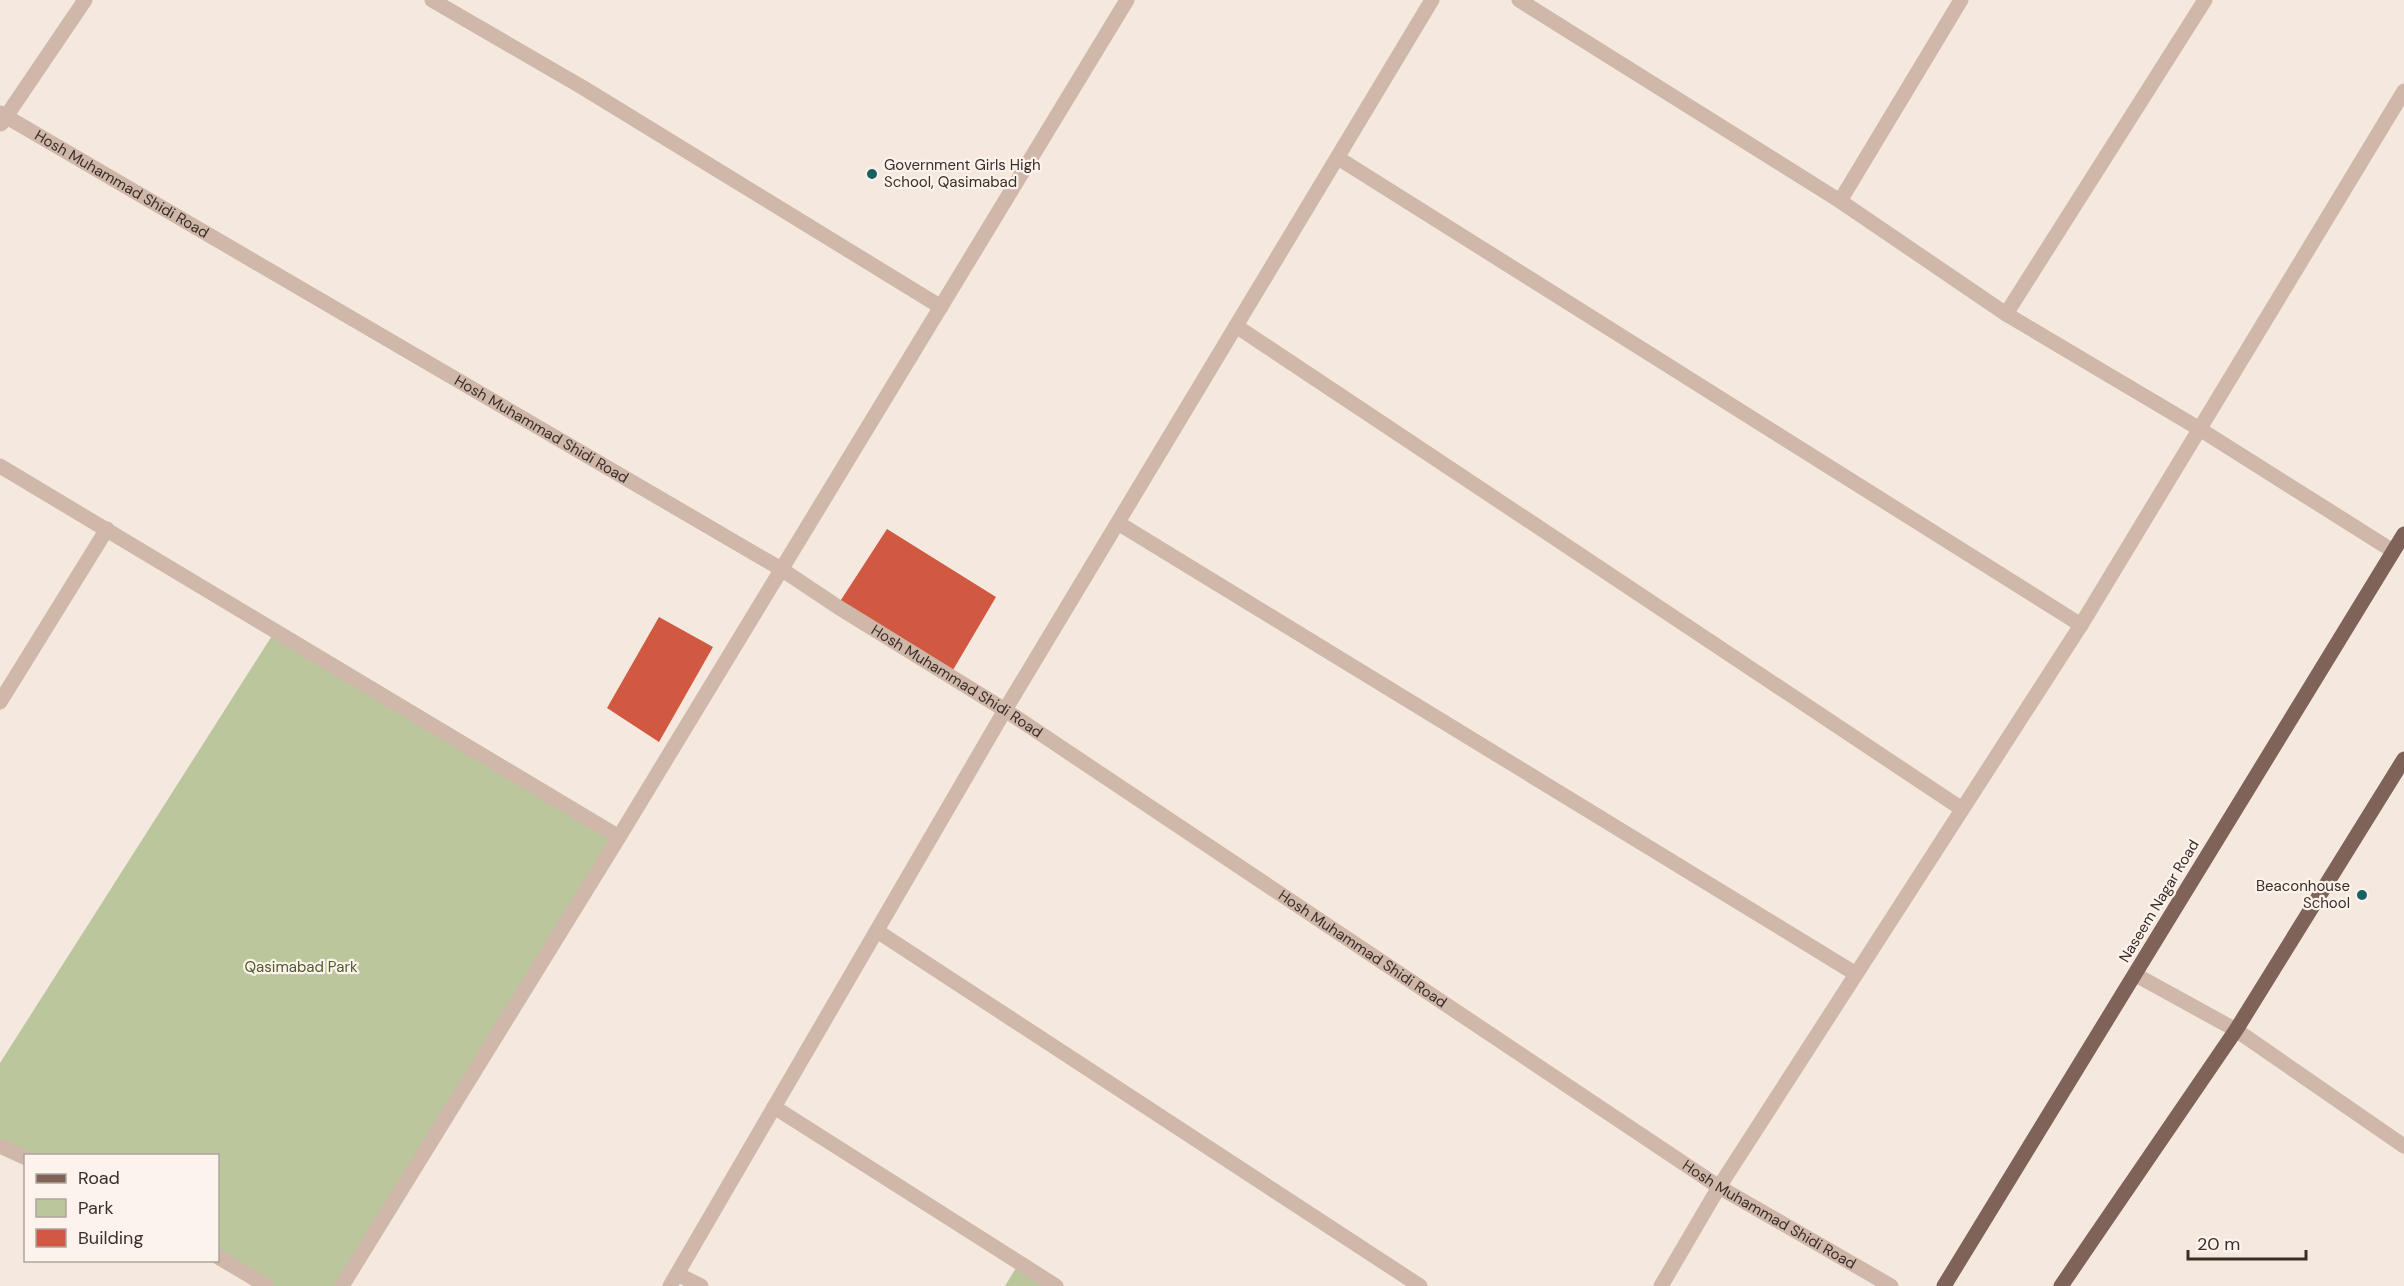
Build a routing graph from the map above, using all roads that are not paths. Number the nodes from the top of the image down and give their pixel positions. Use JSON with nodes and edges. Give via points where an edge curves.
{"nodes":[{"id":1,"x":85,"y":0,"type":"edge"},
{"id":2,"x":432,"y":0,"type":"edge"},
{"id":3,"x":1127,"y":0,"type":"edge"},
{"id":4,"x":1432,"y":0,"type":"edge"},
{"id":5,"x":1519,"y":0,"type":"edge"},
{"id":6,"x":1961,"y":0,"type":"edge"},
{"id":7,"x":2205,"y":0,"type":"edge"},
{"id":8,"x":2404,"y":91,"type":"edge"},
{"id":9,"x":2,"y":118,"type":"edge"},
{"id":10,"x":1338,"y":158,"type":"junction"},
{"id":11,"x":1840,"y":201,"type":"junction"},
{"id":12,"x":941,"y":307,"type":"junction"},
{"id":13,"x":2006,"y":314,"type":"junction"},
{"id":14,"x":1236,"y":326,"type":"junction"},
{"id":15,"x":2199,"y":428,"type":"junction"},
{"id":16,"x":0,"y":466,"type":"edge"},
{"id":17,"x":1118,"y":523,"type":"junction"},
{"id":18,"x":107,"y":530,"type":"junction"},
{"id":19,"x":2404,"y":534,"type":"edge"},
{"id":20,"x":2393,"y":551,"type":"junction"},
{"id":21,"x":781,"y":569,"type":"junction"},
{"id":22,"x":2081,"y":624,"type":"junction"},
{"id":23,"x":0,"y":702,"type":"edge"},
{"id":24,"x":1005,"y":710,"type":"junction"},
{"id":25,"x":2404,"y":759,"type":"edge"},
{"id":26,"x":1962,"y":809,"type":"junction"},
{"id":27,"x":619,"y":837,"type":"junction"},
{"id":28,"x":877,"y":931,"type":"junction"},
{"id":29,"x":1856,"y":974,"type":"junction"},
{"id":30,"x":2136,"y":975,"type":"junction"},
{"id":31,"x":2236,"y":1030,"type":"junction"},
{"id":32,"x":774,"y":1107,"type":"junction"},
{"id":33,"x":0,"y":1146,"type":"edge"},
{"id":34,"x":2404,"y":1146,"type":"edge"},
{"id":35,"x":24,"y":1157,"type":"edge"},
{"id":36,"x":1719,"y":1187,"type":"junction"},
{"id":37,"x":219,"y":1258,"type":"edge"},
{"id":38,"x":673,"y":1280,"type":"edge"},
{"id":39,"x":267,"y":1286,"type":"edge"},
{"id":40,"x":342,"y":1286,"type":"edge"},
{"id":41,"x":701,"y":1286,"type":"edge"},
{"id":42,"x":1056,"y":1286,"type":"edge"},
{"id":43,"x":1420,"y":1286,"type":"edge"},
{"id":44,"x":1661,"y":1286,"type":"edge"},
{"id":45,"x":1891,"y":1286,"type":"edge"},
{"id":46,"x":1944,"y":1286,"type":"edge"},
{"id":47,"x":2061,"y":1286,"type":"edge"}],
"edges":[{"from":1,"to":9,"type":"street"},
{"from":2,"to":12,"type":"street"},
{"from":3,"to":12,"type":"street"},
{"from":4,"to":10,"type":"street"},
{"from":5,"to":11,"type":"street"},
{"from":6,"to":11,"type":"street"},
{"from":7,"to":13,"type":"street"},
{"from":8,"to":15,"type":"street"},
{"from":9,"to":21,"type":"street","name":"Hosh Muhammad Shidi Road"},
{"from":10,"to":14,"type":"street"},
{"from":10,"to":22,"type":"street"},
{"from":11,"to":13,"type":"street"},
{"from":12,"to":21,"type":"street"},
{"from":13,"to":15,"type":"street"},
{"from":14,"to":17,"type":"street"},
{"from":14,"to":26,"type":"street"},
{"from":15,"to":20,"type":"street"},
{"from":15,"to":22,"type":"street"},
{"from":16,"to":18,"type":"street"},
{"from":17,"to":24,"type":"street"},
{"from":17,"to":29,"type":"street"},
{"from":18,"to":23,"type":"street"},
{"from":18,"to":27,"type":"street"},
{"from":19,"to":20,"type":"main road","name":"Naseem Nagar Road"},
{"from":20,"to":30,"type":"main road","name":"Naseem Nagar Road"},
{"from":21,"to":24,"type":"street","name":"Hosh Muhammad Shidi Road"},
{"from":21,"to":27,"type":"street"},
{"from":22,"to":26,"type":"street"},
{"from":24,"to":28,"type":"street"},
{"from":24,"to":36,"type":"street","name":"Hosh Muhammad Shidi Road"},
{"from":25,"to":31,"type":"main road"},
{"from":26,"to":29,"type":"street"},
{"from":27,"to":40,"type":"street"},
{"from":28,"to":32,"type":"street"},
{"from":28,"to":43,"type":"street"},
{"from":29,"to":36,"type":"street"},
{"from":30,"to":31,"type":"street"},
{"from":30,"to":46,"type":"main road","name":"Naseem Nagar Road"},
{"from":31,"to":34,"type":"street"},
{"from":31,"to":47,"type":"main road"},
{"from":32,"to":38,"type":"street"},
{"from":32,"to":42,"type":"street"},
{"from":33,"to":35,"type":"street"},
{"from":36,"to":44,"type":"street"},
{"from":36,"to":45,"type":"street","name":"Hosh Muhammad Shidi Road"},
{"from":37,"to":39,"type":"street"},
{"from":38,"to":41,"type":"street"}]}
